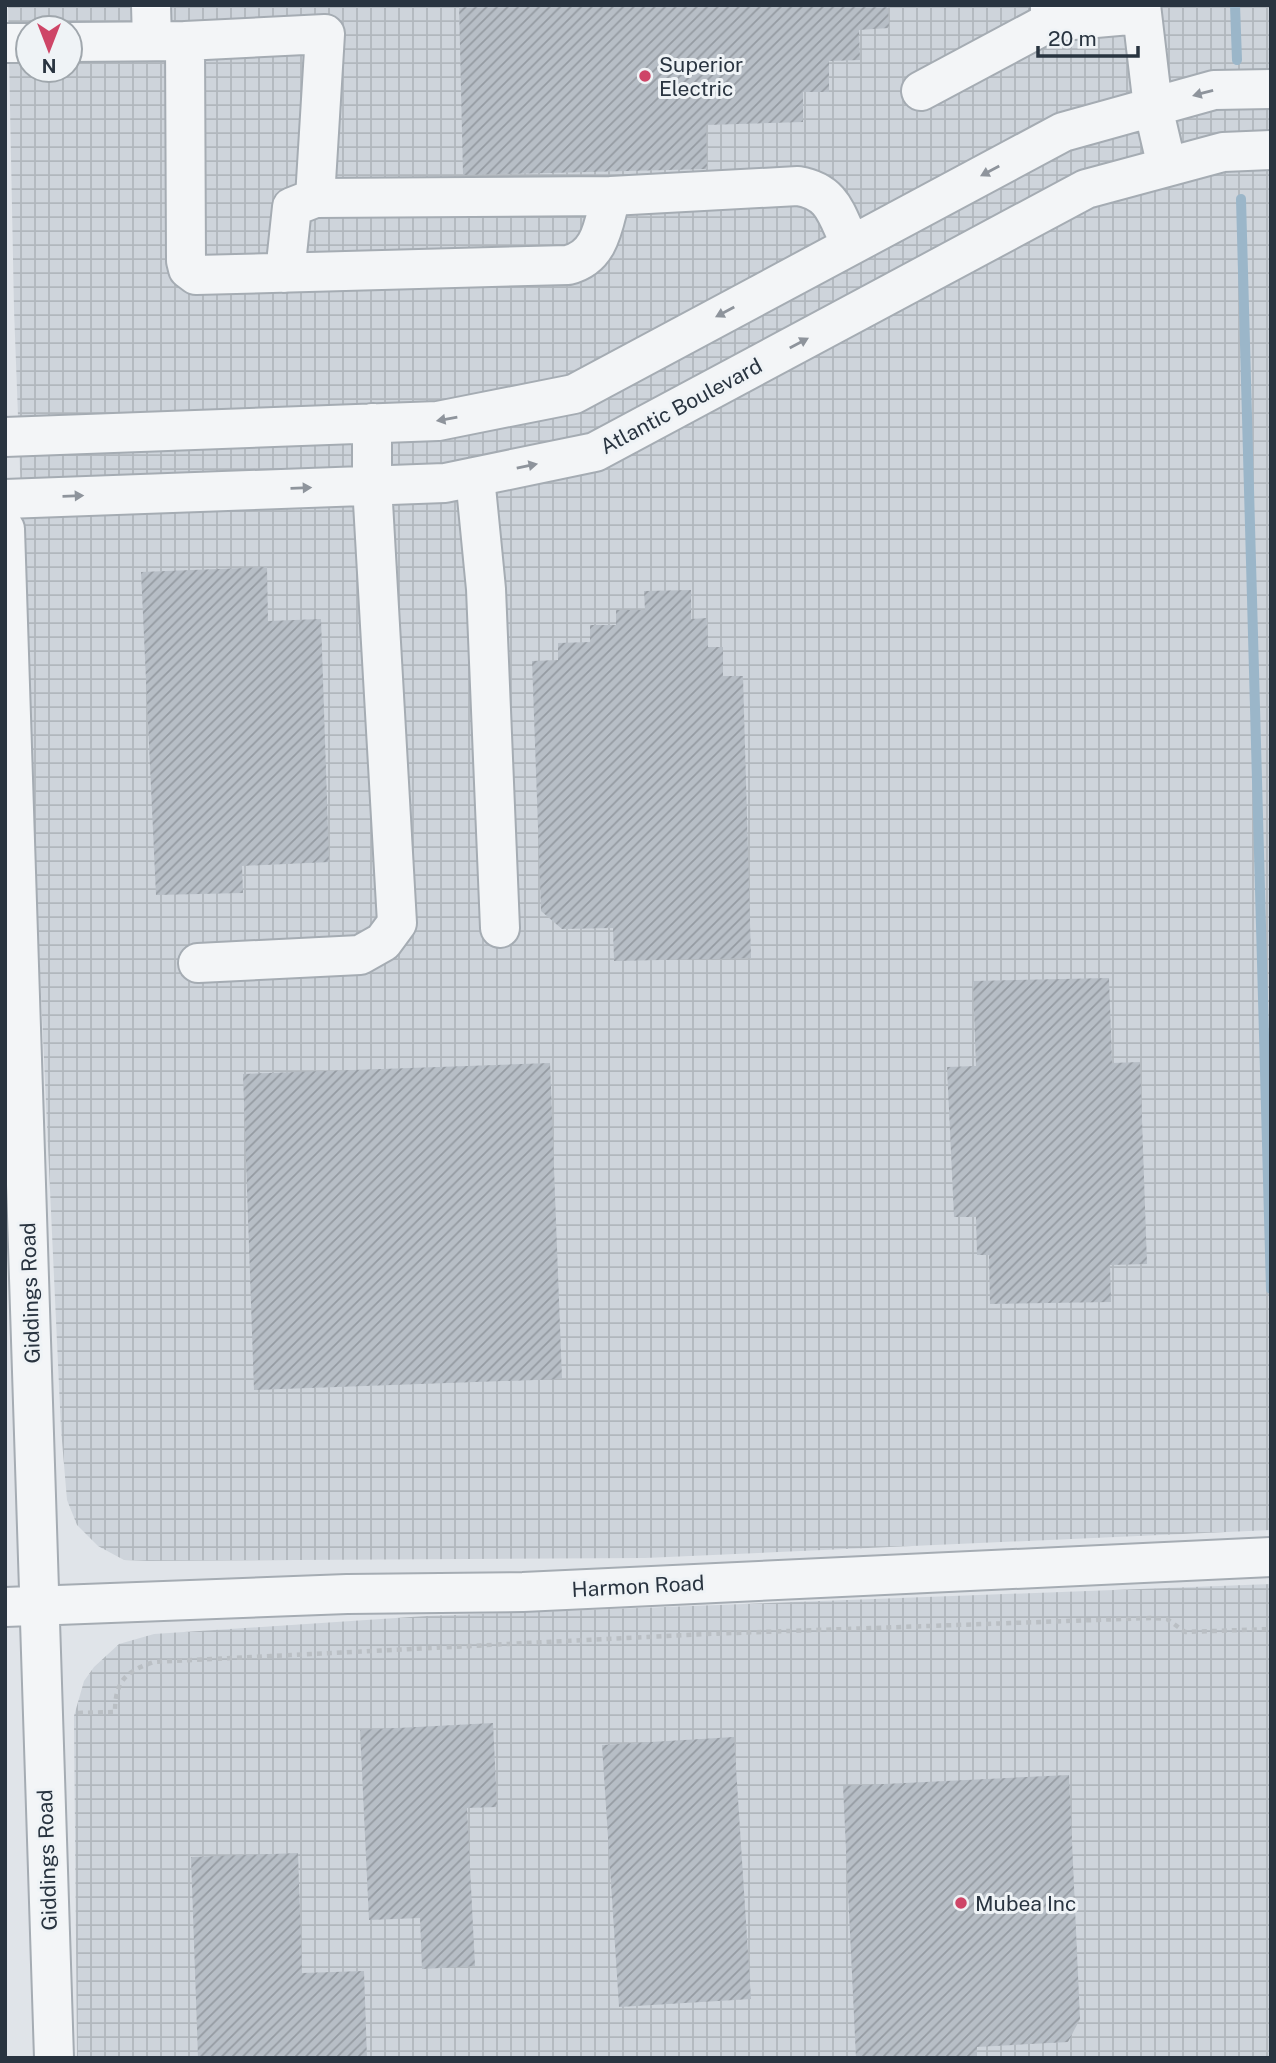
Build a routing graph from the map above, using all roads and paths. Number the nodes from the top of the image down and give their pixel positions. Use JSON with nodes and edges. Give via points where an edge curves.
{"nodes":[{"id":1,"x":1141,"y":9,"type":"edge"},
{"id":2,"x":1050,"y":14,"type":"edge"},
{"id":3,"x":325,"y":20,"type":"edge"},
{"id":4,"x":233,"y":22,"type":"edge"},
{"id":5,"x":163,"y":29,"type":"edge"},
{"id":6,"x":84,"y":40,"type":"edge"},
{"id":7,"x":1271,"y":89,"type":"edge"},
{"id":8,"x":921,"y":91,"type":"dead end"},
{"id":9,"x":1153,"y":107,"type":"junction"},
{"id":10,"x":1271,"y":150,"type":"edge"},
{"id":11,"x":1167,"y":167,"type":"junction"},
{"id":12,"x":611,"y":196,"type":"junction"},
{"id":13,"x":315,"y":198,"type":"junction"},
{"id":14,"x":851,"y":245,"type":"junction"},
{"id":15,"x":285,"y":273,"type":"junction"},
{"id":16,"x":372,"y":423,"type":"junction"},
{"id":17,"x":5,"y":437,"type":"edge"},
{"id":18,"x":475,"y":477,"type":"junction"},
{"id":19,"x":372,"y":485,"type":"junction"},
{"id":20,"x":5,"y":499,"type":"edge"},
{"id":21,"x":5,"y":529,"type":"edge"},
{"id":22,"x":500,"y":928,"type":"dead end"},
{"id":23,"x":198,"y":963,"type":"dead end"},
{"id":24,"x":1271,"y":1558,"type":"edge"},
{"id":25,"x":22,"y":1607,"type":"edge"},
{"id":26,"x":1271,"y":1629,"type":"edge"},
{"id":27,"x":71,"y":1713,"type":"dead end"},
{"id":28,"x":54,"y":2058,"type":"edge"}],
"edges":[{"from":1,"to":2,"type":"street"},
{"from":1,"to":9,"type":"street"},
{"from":2,"to":8,"type":"street"},
{"from":3,"to":4,"type":"street"},
{"from":3,"to":13,"type":"street"},
{"from":4,"to":5,"type":"street"},
{"from":5,"to":6,"type":"street"},
{"from":5,"to":15,"type":"street","via":[[188,269],[196,275]]},
{"from":7,"to":9,"type":"street","one_way":true,"via":[[1214,90]]},
{"from":9,"to":11,"type":"street"},
{"from":9,"to":14,"type":"street","one_way":true,"via":[[1063,132]]},
{"from":10,"to":11,"type":"street","name":"Atlantic Boulevard","via":[[1223,152]]},
{"from":18,"to":11,"type":"street","name":"Atlantic Boulevard","one_way":true,"via":[[595,452],[1086,189]]},
{"from":12,"to":13,"type":"street"},
{"from":12,"to":14,"type":"street","via":[[798,186],[818,190],[832,204]]},
{"from":12,"to":15,"type":"street","via":[[596,249],[583,261],[568,265]]},
{"from":13,"to":15,"type":"street","via":[[292,207]]},
{"from":14,"to":16,"type":"street","one_way":true,"via":[[574,394],[438,421]]},
{"from":16,"to":17,"type":"street"},
{"from":16,"to":19,"type":"street"},
{"from":18,"to":19,"type":"street","name":"Atlantic Boulevard","via":[[445,483]]},
{"from":18,"to":22,"type":"street","via":[[486,589]]},
{"from":20,"to":19,"type":"street","name":"Atlantic Boulevard","one_way":true},
{"from":19,"to":23,"type":"street","via":[[397,923],[383,942],[360,955]]},
{"from":21,"to":25,"type":"street","name":"Giddings Road"},
{"from":24,"to":25,"type":"street","name":"Harmon Road","via":[[523,1592]]},
{"from":25,"to":28,"type":"street","name":"Giddings Road"},
{"from":26,"to":27,"type":"path","via":[[1185,1632],[1167,1619],[1151,1618],[706,1634],[153,1662],[120,1679],[115,1712]]}]}
